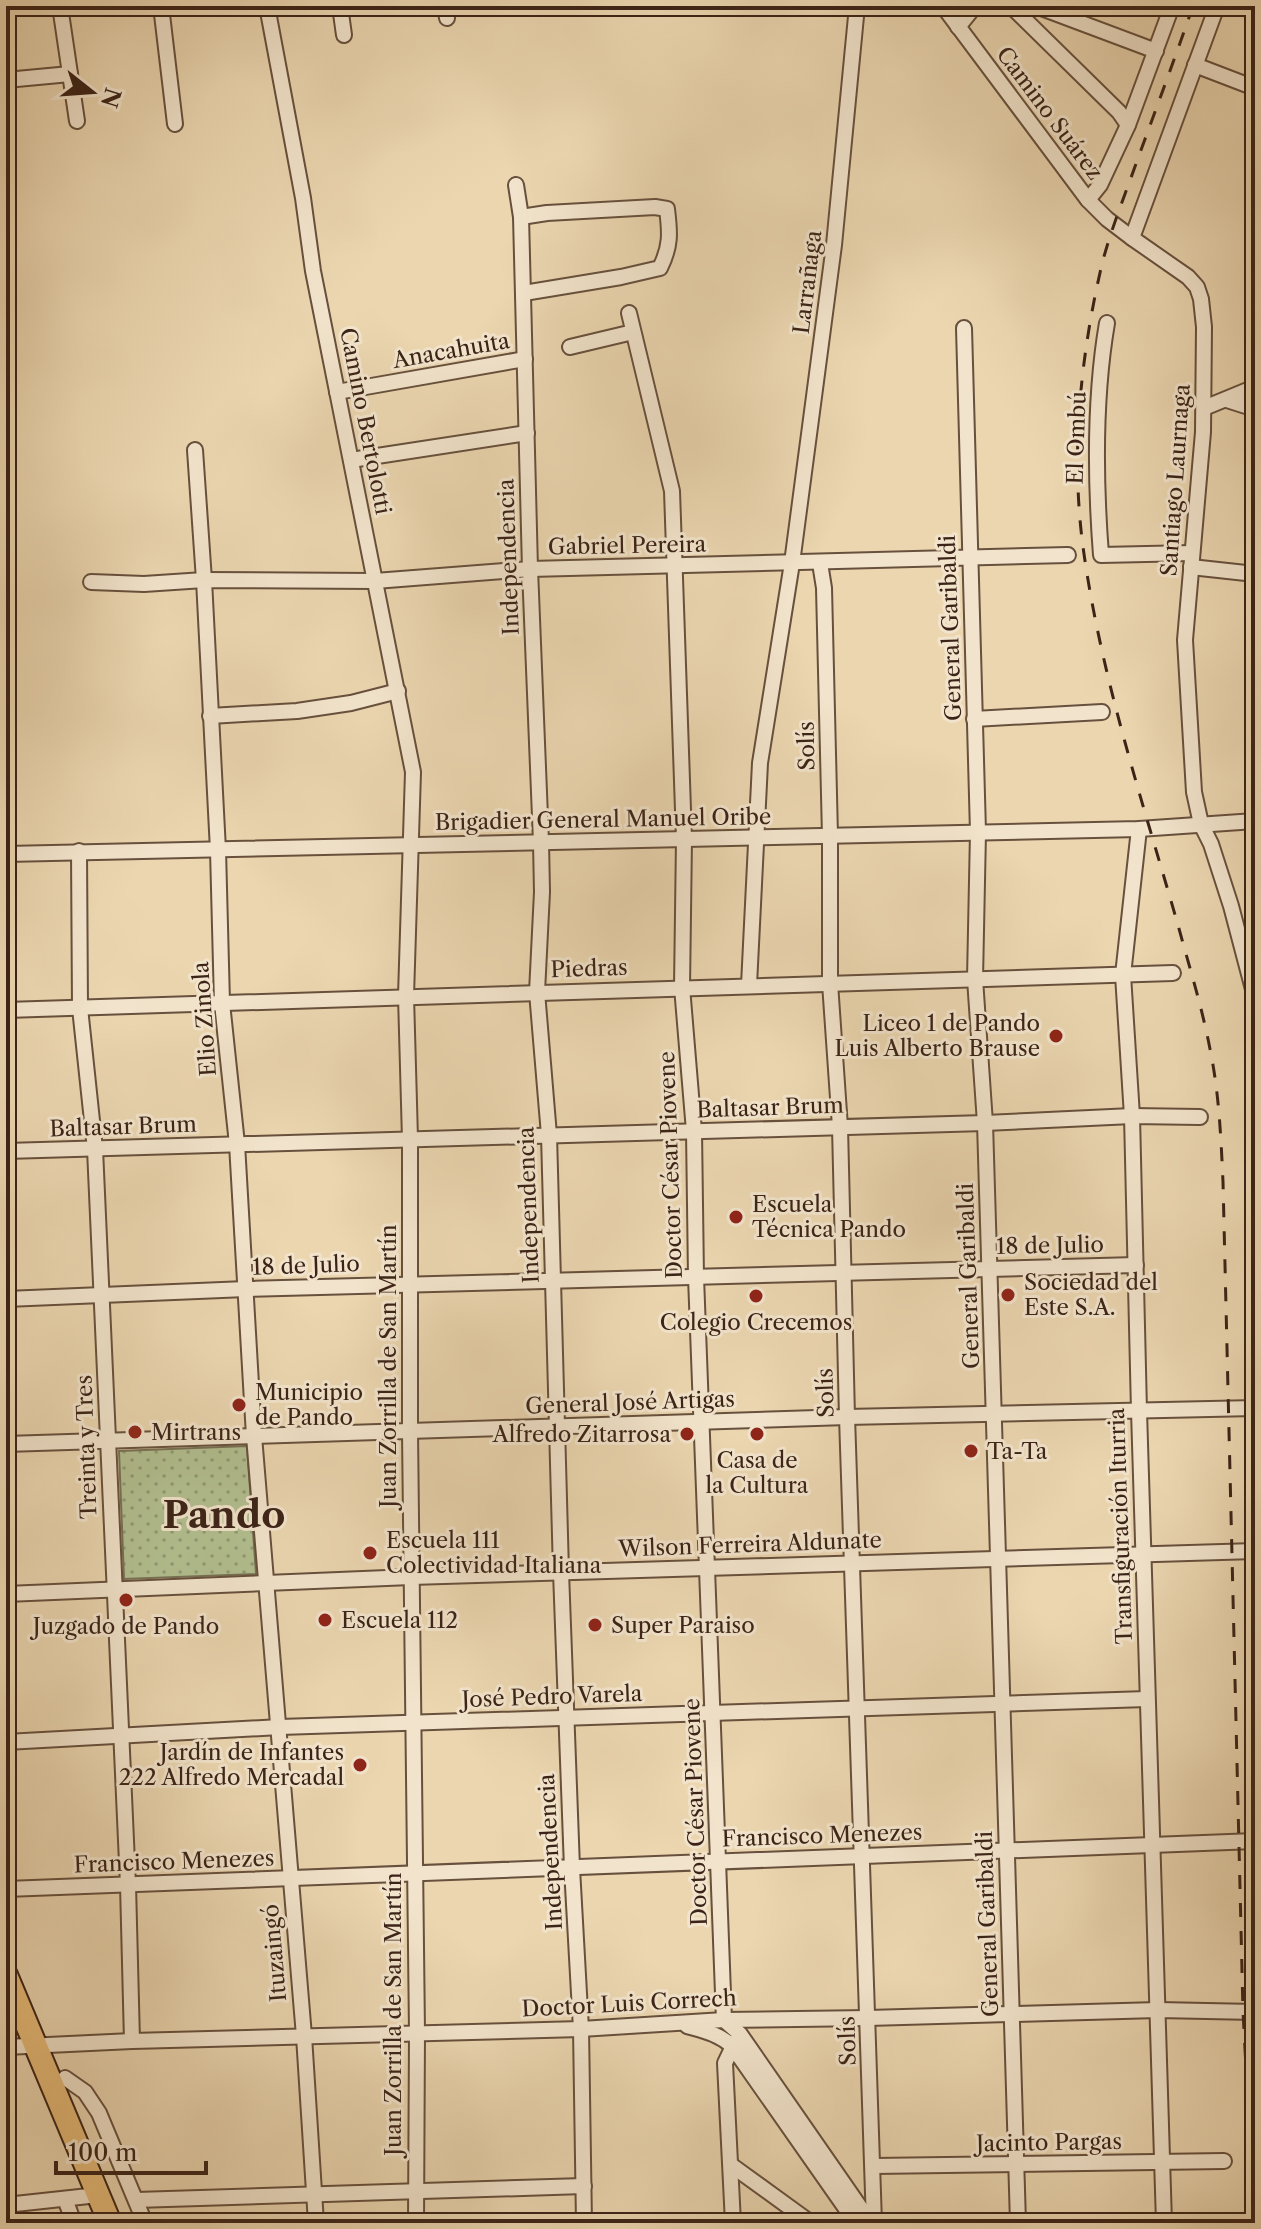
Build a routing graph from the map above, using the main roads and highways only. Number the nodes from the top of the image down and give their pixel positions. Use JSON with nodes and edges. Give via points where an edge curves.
{"nodes":[{"id":1,"x":6,"y":1975,"type":"edge"},
{"id":2,"x":110,"y":2223,"type":"edge"}],
"edges":[{"from":1,"to":2,"type":"highway"}]}
